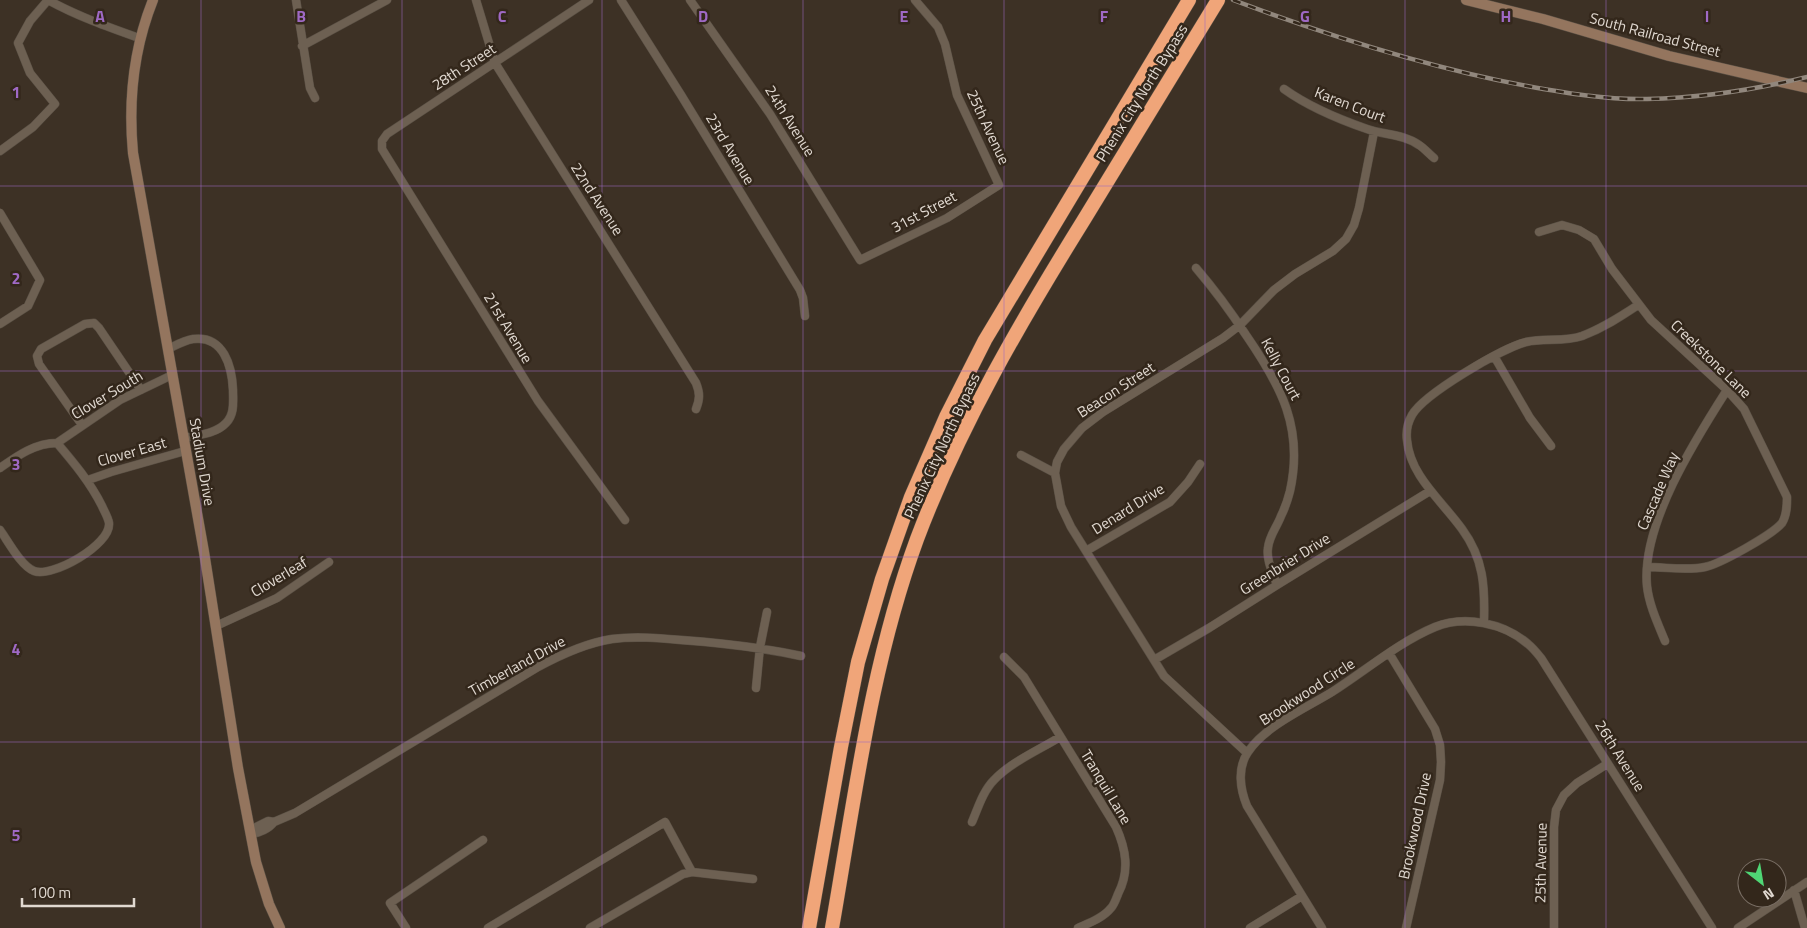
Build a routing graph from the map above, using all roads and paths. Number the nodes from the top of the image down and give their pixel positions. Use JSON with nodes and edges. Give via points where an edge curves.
{"nodes":[{"id":1,"x":48,"y":0,"type":"edge"},
{"id":2,"x":153,"y":0,"type":"edge"},
{"id":3,"x":296,"y":0,"type":"edge"},
{"id":4,"x":387,"y":0,"type":"edge"},
{"id":5,"x":476,"y":0,"type":"edge"},
{"id":6,"x":589,"y":0,"type":"edge"},
{"id":7,"x":621,"y":0,"type":"edge"},
{"id":8,"x":690,"y":0,"type":"edge"},
{"id":9,"x":915,"y":0,"type":"edge"},
{"id":10,"x":1218,"y":0,"type":"edge"},
{"id":11,"x":1466,"y":0,"type":"edge"},
{"id":12,"x":1187,"y":2,"type":"edge"},
{"id":13,"x":139,"y":38,"type":"junction"},
{"id":14,"x":302,"y":46,"type":"junction"},
{"id":15,"x":495,"y":63,"type":"junction"},
{"id":16,"x":1807,"y":88,"type":"edge"},
{"id":17,"x":1284,"y":89,"type":"dead end"},
{"id":18,"x":315,"y":98,"type":"dead end"},
{"id":19,"x":1374,"y":132,"type":"junction"},
{"id":20,"x":382,"y":141,"type":"joint"},
{"id":21,"x":0,"y":151,"type":"edge"},
{"id":22,"x":1434,"y":158,"type":"dead end"},
{"id":23,"x":999,"y":185,"type":"joint"},
{"id":24,"x":0,"y":213,"type":"edge"},
{"id":25,"x":1539,"y":232,"type":"dead end"},
{"id":26,"x":860,"y":260,"type":"joint"},
{"id":27,"x":1196,"y":268,"type":"dead end"},
{"id":28,"x":1638,"y":305,"type":"junction"},
{"id":29,"x":805,"y":316,"type":"dead end"},
{"id":30,"x":0,"y":324,"type":"edge"},
{"id":31,"x":1240,"y":325,"type":"junction"},
{"id":32,"x":168,"y":349,"type":"junction"},
{"id":33,"x":1494,"y":356,"type":"junction"},
{"id":34,"x":172,"y":375,"type":"junction"},
{"id":35,"x":141,"y":390,"type":"junction"},
{"id":36,"x":1727,"y":390,"type":"junction"},
{"id":37,"x":696,"y":409,"type":"dead end"},
{"id":38,"x":82,"y":425,"type":"junction"},
{"id":39,"x":183,"y":438,"type":"junction"},
{"id":40,"x":57,"y":443,"type":"junction"},
{"id":41,"x":1551,"y":446,"type":"dead end"},
{"id":42,"x":185,"y":451,"type":"junction"},
{"id":43,"x":1022,"y":455,"type":"dead end"},
{"id":44,"x":1200,"y":464,"type":"dead end"},
{"id":45,"x":0,"y":468,"type":"edge"},
{"id":46,"x":1055,"y":473,"type":"junction"},
{"id":47,"x":88,"y":480,"type":"junction"},
{"id":48,"x":1430,"y":491,"type":"junction"},
{"id":49,"x":625,"y":520,"type":"dead end"},
{"id":50,"x":0,"y":530,"type":"edge"},
{"id":51,"x":1086,"y":551,"type":"junction"},
{"id":52,"x":329,"y":562,"type":"dead end"},
{"id":53,"x":1647,"y":567,"type":"junction"},
{"id":54,"x":1276,"y":584,"type":"junction"},
{"id":55,"x":767,"y":612,"type":"dead end"},
{"id":56,"x":1484,"y":622,"type":"junction"},
{"id":57,"x":216,"y":626,"type":"junction"},
{"id":58,"x":1664,"y":642,"type":"dead end"},
{"id":59,"x":760,"y":647,"type":"junction"},
{"id":60,"x":1389,"y":653,"type":"junction"},
{"id":61,"x":801,"y":656,"type":"dead end"},
{"id":62,"x":1004,"y":657,"type":"dead end"},
{"id":63,"x":1154,"y":660,"type":"junction"},
{"id":64,"x":756,"y":688,"type":"dead end"},
{"id":65,"x":1060,"y":737,"type":"junction"},
{"id":66,"x":1247,"y":753,"type":"junction"},
{"id":67,"x":1607,"y":764,"type":"junction"},
{"id":68,"x":972,"y":822,"type":"dead end"},
{"id":69,"x":251,"y":834,"type":"junction"},
{"id":70,"x":483,"y":840,"type":"dead end"},
{"id":71,"x":692,"y":872,"type":"junction"},
{"id":72,"x":753,"y":879,"type":"dead end"},
{"id":73,"x":1807,"y":882,"type":"edge"},
{"id":74,"x":1794,"y":890,"type":"junction"},
{"id":75,"x":1302,"y":896,"type":"junction"},
{"id":76,"x":280,"y":928,"type":"edge"},
{"id":77,"x":406,"y":928,"type":"edge"},
{"id":78,"x":488,"y":928,"type":"edge"},
{"id":79,"x":590,"y":928,"type":"edge"},
{"id":80,"x":809,"y":928,"type":"edge"},
{"id":81,"x":832,"y":928,"type":"edge"},
{"id":82,"x":1078,"y":928,"type":"edge"},
{"id":83,"x":1250,"y":928,"type":"edge"},
{"id":84,"x":1322,"y":928,"type":"edge"},
{"id":85,"x":1406,"y":928,"type":"edge"},
{"id":86,"x":1554,"y":928,"type":"edge"},
{"id":87,"x":1712,"y":928,"type":"edge"},
{"id":88,"x":1738,"y":928,"type":"edge"},
{"id":89,"x":1805,"y":928,"type":"edge"}],
"edges":[{"from":1,"to":13,"type":"street"},
{"from":1,"to":21,"type":"street","via":[[30,21],[18,43],[30,73],[54,104],[34,127]]},
{"from":2,"to":13,"type":"street","name":"Stadium Drive"},
{"from":3,"to":14,"type":"street"},
{"from":4,"to":14,"type":"street"},
{"from":5,"to":15,"type":"street","name":"22nd Avenue"},
{"from":6,"to":15,"type":"street","name":"28th Street"},
{"from":7,"to":29,"type":"street","name":"23rd Avenue","via":[[800,290]]},
{"from":8,"to":26,"type":"street","name":"24th Avenue","via":[[770,114]]},
{"from":9,"to":23,"type":"street","name":"25th Avenue","via":[[938,27],[957,95]]},
{"from":10,"to":81,"type":"highway","name":"Phenix City North Bypass","via":[[1056,264],[994,372],[940,482],[917,541],[881,660],[856,780]]},
{"from":11,"to":16,"type":"street","name":"South Railroad Street","via":[[1669,56]]},
{"from":12,"to":80,"type":"highway","name":"Phenix City North Bypass","via":[[986,340],[946,417],[911,497],[882,579],[857,669],[840,747]]},
{"from":13,"to":32,"type":"street","name":"Stadium Drive","via":[[131,92],[133,152]]},
{"from":14,"to":18,"type":"street"},
{"from":15,"to":20,"type":"street","name":"28th Street","via":[[394,129]]},
{"from":15,"to":37,"type":"street","name":"22nd Avenue","via":[[696,383],[699,401]]},
{"from":17,"to":19,"type":"street","name":"Karen Court","via":[[1325,112]]},
{"from":19,"to":22,"type":"street","name":"Karen Court","via":[[1419,144]]},
{"from":19,"to":31,"type":"street","name":"Beacon Street","via":[[1354,224],[1346,240],[1274,290]]},
{"from":20,"to":49,"type":"street","name":"21st Avenue","via":[[382,149],[538,401]]},
{"from":23,"to":26,"type":"street","name":"31st Street","via":[[947,218]]},
{"from":24,"to":30,"type":"street","via":[[40,280],[28,306]]},
{"from":25,"to":28,"type":"street","name":"Creekstone Lane","via":[[1562,225],[1594,239]]},
{"from":27,"to":31,"type":"street","name":"Kelly Court"},
{"from":28,"to":33,"type":"street","via":[[1604,327],[1580,337],[1526,342]]},
{"from":28,"to":36,"type":"street","name":"Creekstone Lane"},
{"from":31,"to":46,"type":"street","name":"Beacon Street","via":[[1082,428],[1064,449]]},
{"from":31,"to":54,"type":"street","name":"Kelly Court","via":[[1280,389],[1294,440],[1289,492],[1268,549]]},
{"from":32,"to":34,"type":"street","name":"Stadium Drive"},
{"from":32,"to":39,"type":"street","via":[[192,338],[210,341],[224,352],[232,378],[234,404],[228,422],[213,432]]},
{"from":33,"to":41,"type":"street","via":[[1530,418]]},
{"from":33,"to":48,"type":"street","via":[[1425,400],[1412,414],[1406,431],[1408,450]]},
{"from":34,"to":35,"type":"street","name":"Clover South"},
{"from":34,"to":39,"type":"street","name":"Stadium Drive"},
{"from":35,"to":38,"type":"street","name":"Clover South"},
{"from":35,"to":38,"type":"street","via":[[94,323],[85,324],[41,349],[37,356],[40,364]]},
{"from":36,"to":53,"type":"street","name":"Cascade Way","via":[[1680,470],[1658,518]]},
{"from":36,"to":53,"type":"street","name":"Creekstone Lane","via":[[1744,410],[1787,496],[1782,523],[1723,561],[1707,567],[1689,570]]},
{"from":38,"to":40,"type":"street","name":"Clover South"},
{"from":39,"to":42,"type":"street","name":"Stadium Drive"},
{"from":40,"to":45,"type":"street","via":[[40,445]]},
{"from":40,"to":47,"type":"street"},
{"from":42,"to":47,"type":"street","name":"Clover East"},
{"from":42,"to":57,"type":"street","name":"Stadium Drive"},
{"from":43,"to":46,"type":"street"},
{"from":44,"to":51,"type":"street","name":"Denard Drive","via":[[1170,502]]},
{"from":46,"to":51,"type":"street","via":[[1061,506]]},
{"from":47,"to":50,"type":"street","via":[[109,525],[97,546],[75,560],[51,571],[34,571]]},
{"from":48,"to":54,"type":"street","name":"Greenbrier Drive"},
{"from":48,"to":56,"type":"street","via":[[1462,529],[1480,563]]},
{"from":51,"to":63,"type":"street"},
{"from":52,"to":57,"type":"street","name":"Cloverleaf","via":[[277,598]]},
{"from":53,"to":58,"type":"street","name":"Cascade Way","via":[[1649,598]]},
{"from":54,"to":63,"type":"street","name":"Greenbrier Drive"},
{"from":55,"to":59,"type":"street"},
{"from":56,"to":60,"type":"street","name":"Brookwood Circle","via":[[1454,622],[1436,627]]},
{"from":56,"to":67,"type":"street","name":"26th Avenue","via":[[1514,633],[1529,644],[1551,672]]},
{"from":57,"to":69,"type":"street","name":"Stadium Drive"},
{"from":59,"to":61,"type":"street","name":"Timberland Drive"},
{"from":59,"to":64,"type":"street"},
{"from":59,"to":69,"type":"street","name":"Timberland Drive","via":[[638,637],[612,639],[561,654],[295,813],[274,822],[268,821],[256,827]]},
{"from":60,"to":66,"type":"street","name":"Brookwood Circle","via":[[1267,732]]},
{"from":60,"to":85,"type":"street","name":"Brookwood Drive","via":[[1435,728],[1442,762]]},
{"from":62,"to":65,"type":"street","name":"Tranquil Lane","via":[[1024,677]]},
{"from":63,"to":66,"type":"street","via":[[1175,688]]},
{"from":65,"to":68,"type":"street","via":[[993,780]]},
{"from":65,"to":82,"type":"street","name":"Tranquil Lane","via":[[1116,827],[1126,859],[1123,884],[1112,908],[1099,919]]},
{"from":66,"to":75,"type":"street","name":"Brookwood Circle","via":[[1241,774],[1241,791]]},
{"from":67,"to":86,"type":"street","name":"25th Avenue","via":[[1577,783],[1564,795],[1556,810]]},
{"from":67,"to":87,"type":"street","name":"26th Avenue"},
{"from":69,"to":76,"type":"street","name":"Stadium Drive","via":[[261,879]]},
{"from":70,"to":77,"type":"street","via":[[390,903]]},
{"from":71,"to":72,"type":"street"},
{"from":71,"to":78,"type":"street","via":[[665,822]]},
{"from":71,"to":79,"type":"street","via":[[652,891]]},
{"from":73,"to":74,"type":"street"},
{"from":74,"to":88,"type":"street"},
{"from":74,"to":89,"type":"street"},
{"from":75,"to":83,"type":"street"},
{"from":75,"to":84,"type":"street","name":"Brookwood Circle"}]}
